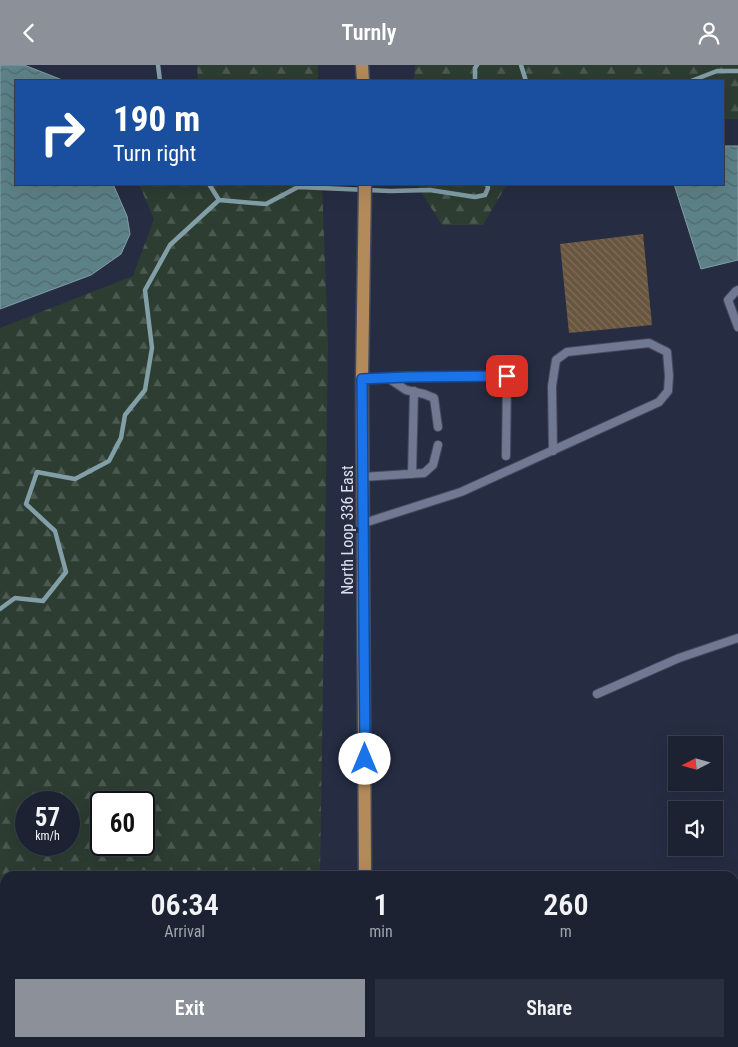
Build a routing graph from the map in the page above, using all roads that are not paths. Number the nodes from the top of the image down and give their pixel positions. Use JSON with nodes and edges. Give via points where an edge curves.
{"nodes":[{"id":1,"x":362,"y":65,"type":"edge"},
{"id":2,"x":363,"y":80,"type":"edge"},
{"id":3,"x":365,"y":185,"type":"edge"},
{"id":4,"x":738,"y":291,"type":"edge"},
{"id":5,"x":738,"y":327,"type":"edge"},
{"id":6,"x":388,"y":378,"type":"junction"},
{"id":7,"x":362,"y":379,"type":"junction"},
{"id":8,"x":414,"y":391,"type":"junction"},
{"id":9,"x":438,"y":427,"type":"dead end"},
{"id":10,"x":438,"y":445,"type":"dead end"},
{"id":11,"x":553,"y":451,"type":"junction"},
{"id":12,"x":506,"y":456,"type":"dead end"},
{"id":13,"x":412,"y":474,"type":"junction"},
{"id":14,"x":364,"y":477,"type":"junction"},
{"id":15,"x":364,"y":523,"type":"junction"},
{"id":16,"x":738,"y":638,"type":"edge"},
{"id":17,"x":597,"y":694,"type":"dead end"},
{"id":18,"x":365,"y":871,"type":"edge"}],
"edges":[{"from":1,"to":2,"type":"main road"},
{"from":3,"to":7,"type":"main road","name":"North Loop 336 East"},
{"from":4,"to":5,"type":"lane","via":[[728,300]]},
{"from":6,"to":7,"type":"lane"},
{"from":6,"to":8,"type":"lane","via":[[406,390]]},
{"from":6,"to":12,"type":"lane","via":[[507,376]]},
{"from":7,"to":14,"type":"main road","name":"North Loop 336 East"},
{"from":8,"to":9,"type":"lane","via":[[434,398]]},
{"from":8,"to":13,"type":"lane"},
{"from":10,"to":13,"type":"lane","via":[[433,465],[424,473]]},
{"from":11,"to":11,"type":"lane","via":[[659,402],[668,391],[667,352],[649,343],[567,353],[556,360],[552,386]]},
{"from":11,"to":15,"type":"lane","via":[[461,492]]},
{"from":13,"to":14,"type":"lane"},
{"from":14,"to":15,"type":"main road","name":"North Loop 336 East"},
{"from":15,"to":18,"type":"main road","name":"North Loop 336 East"},
{"from":16,"to":17,"type":"lane","via":[[679,657]]}]}
